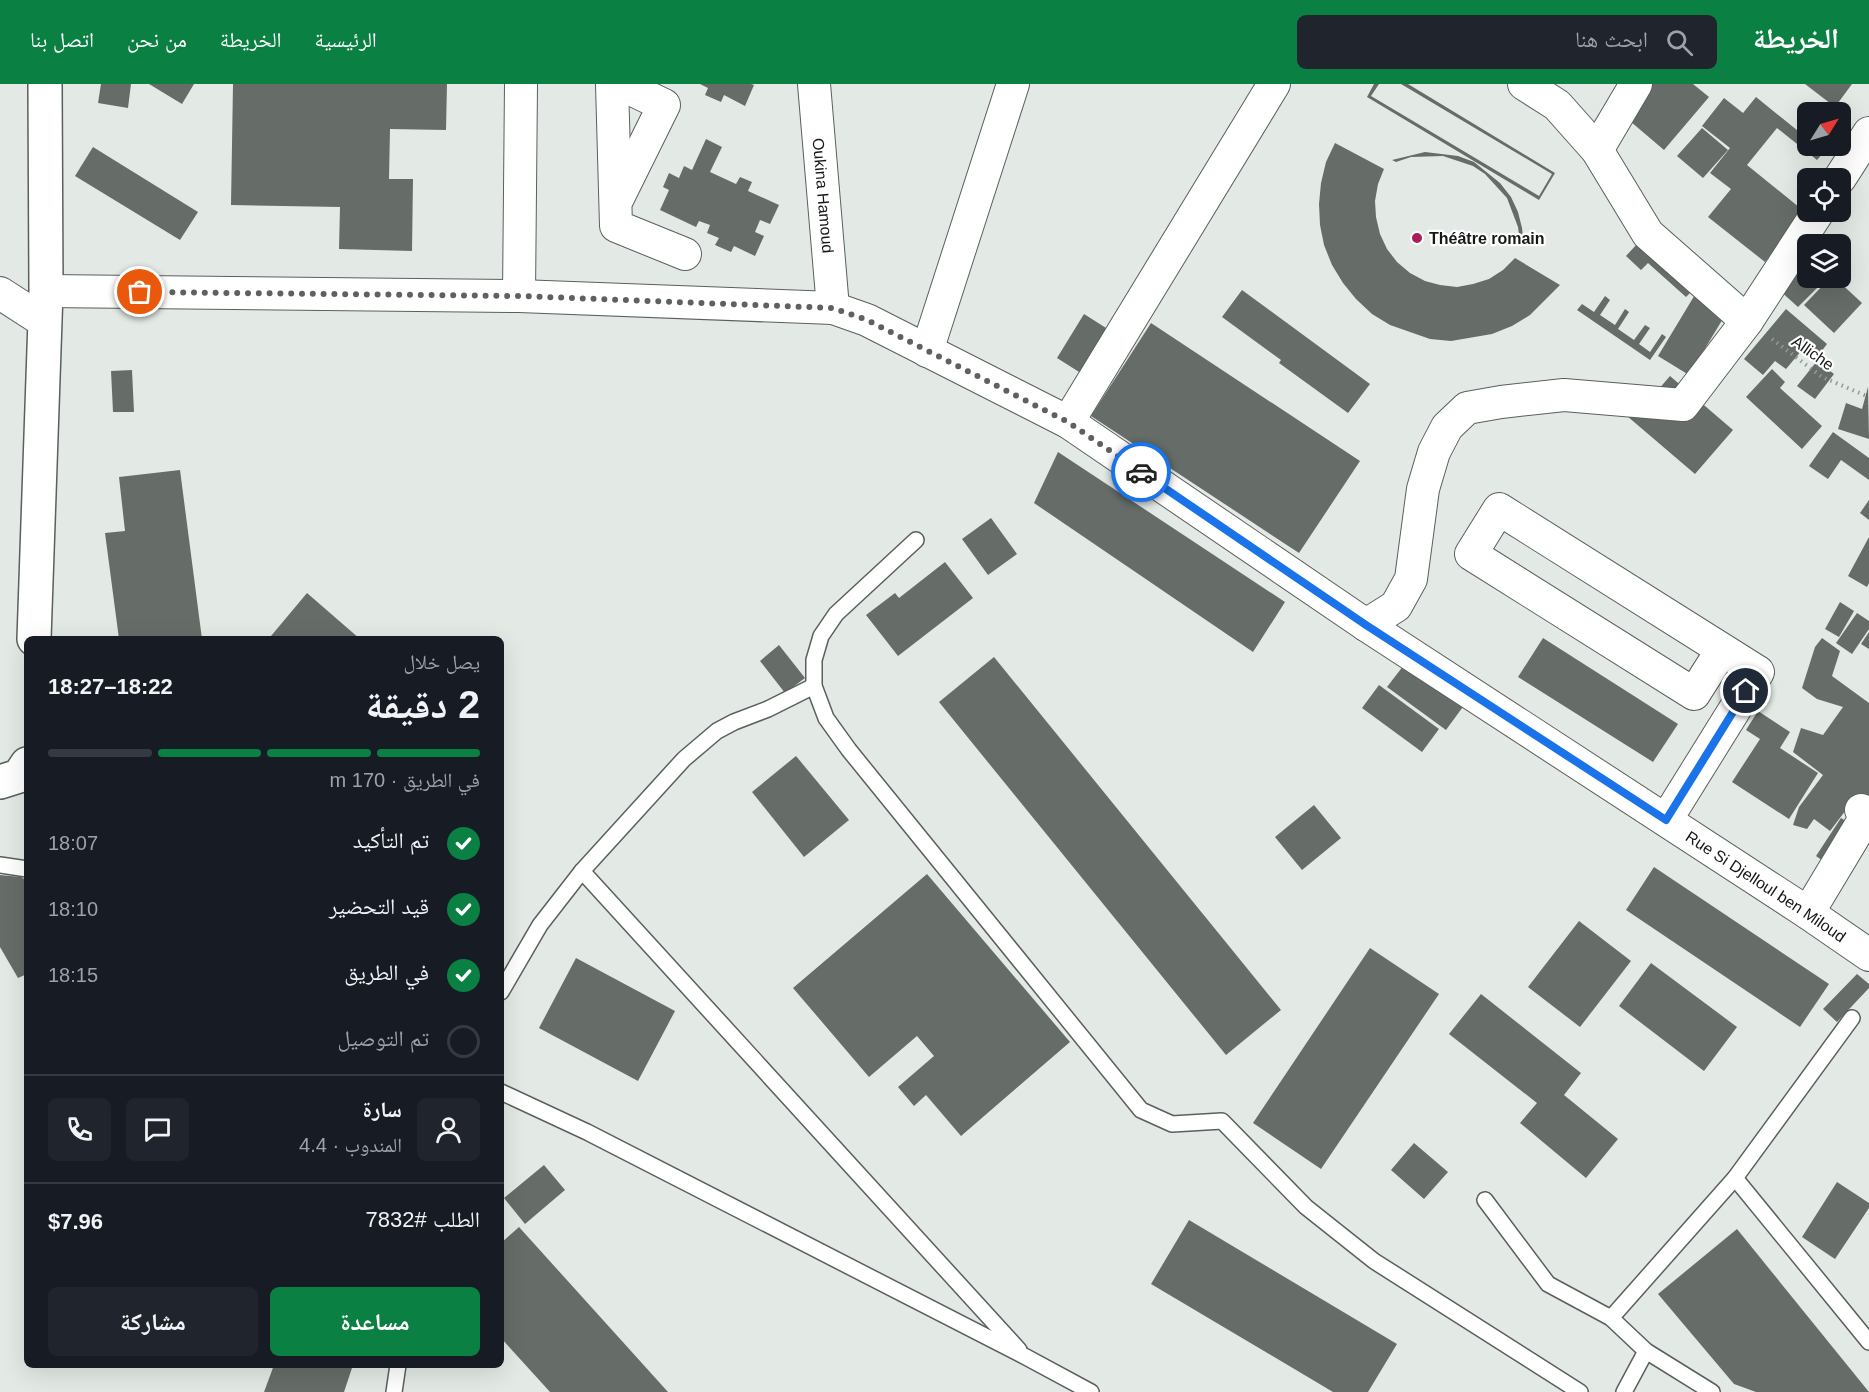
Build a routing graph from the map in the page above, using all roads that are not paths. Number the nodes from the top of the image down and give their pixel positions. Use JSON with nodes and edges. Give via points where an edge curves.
{"nodes":[{"id":1,"x":45,"y":84,"type":"edge"},
{"id":2,"x":521,"y":84,"type":"edge"},
{"id":3,"x":612,"y":84,"type":"edge"},
{"id":4,"x":620,"y":84,"type":"edge"},
{"id":5,"x":814,"y":84,"type":"edge"},
{"id":6,"x":1013,"y":84,"type":"edge"},
{"id":7,"x":1274,"y":84,"type":"edge"},
{"id":8,"x":1524,"y":84,"type":"edge"},
{"id":9,"x":1636,"y":84,"type":"edge"},
{"id":10,"x":1869,"y":133,"type":"edge"},
{"id":11,"x":1597,"y":150,"type":"junction"},
{"id":12,"x":1846,"y":168,"type":"edge"},
{"id":13,"x":616,"y":203,"type":"junction"},
{"id":14,"x":1811,"y":222,"type":"edge"},
{"id":15,"x":685,"y":254,"type":"dead end"},
{"id":16,"x":0,"y":292,"type":"edge"},
{"id":17,"x":519,"y":296,"type":"junction"},
{"id":18,"x":45,"y":306,"type":"junction"},
{"id":19,"x":833,"y":308,"type":"junction"},
{"id":20,"x":1747,"y":321,"type":"junction"},
{"id":21,"x":927,"y":351,"type":"junction"},
{"id":22,"x":1068,"y":422,"type":"junction"},
{"id":23,"x":916,"y":540,"type":"dead end"},
{"id":24,"x":1396,"y":606,"type":"junction"},
{"id":25,"x":1366,"y":625,"type":"junction"},
{"id":26,"x":34,"y":636,"type":"edge"},
{"id":27,"x":1400,"y":646,"type":"junction"},
{"id":28,"x":1722,"y":650,"type":"junction"},
{"id":29,"x":814,"y":686,"type":"junction"},
{"id":30,"x":1861,"y":810,"type":"dead end"},
{"id":31,"x":1666,"y":820,"type":"junction"},
{"id":32,"x":0,"y":865,"type":"edge"},
{"id":33,"x":24,"y":869,"type":"edge"},
{"id":34,"x":582,"y":871,"type":"junction"},
{"id":35,"x":1808,"y":913,"type":"junction"},
{"id":36,"x":1869,"y":955,"type":"edge"},
{"id":37,"x":504,"y":987,"type":"edge"},
{"id":38,"x":1852,"y":1018,"type":"dead end"},
{"id":39,"x":504,"y":1093,"type":"edge"},
{"id":40,"x":1735,"y":1178,"type":"junction"},
{"id":41,"x":1485,"y":1200,"type":"dead end"},
{"id":42,"x":1611,"y":1317,"type":"junction"},
{"id":43,"x":1869,"y":1342,"type":"edge"},
{"id":44,"x":1646,"y":1352,"type":"junction"},
{"id":45,"x":1026,"y":1357,"type":"junction"},
{"id":46,"x":398,"y":1368,"type":"edge"},
{"id":47,"x":394,"y":1392,"type":"edge"},
{"id":48,"x":1091,"y":1392,"type":"edge"},
{"id":49,"x":1580,"y":1392,"type":"edge"},
{"id":50,"x":1623,"y":1392,"type":"edge"},
{"id":51,"x":1712,"y":1392,"type":"edge"}],
"edges":[{"from":1,"to":18,"type":"main road"},
{"from":2,"to":17,"type":"street"},
{"from":3,"to":13,"type":"street"},
{"from":4,"to":13,"type":"street","via":[[664,105]]},
{"from":5,"to":19,"type":"street","name":"Oukina Hamoud"},
{"from":6,"to":21,"type":"street"},
{"from":7,"to":22,"type":"street"},
{"from":8,"to":11,"type":"street","via":[[1557,105]]},
{"from":9,"to":11,"type":"street"},
{"from":10,"to":12,"type":"street"},
{"from":11,"to":20,"type":"street","via":[[1648,234]]},
{"from":13,"to":15,"type":"street","via":[[616,226]]},
{"from":14,"to":20,"type":"street"},
{"from":16,"to":18,"type":"street"},
{"from":17,"to":18,"type":"street","name":"Rue Si Djelloul ben Miloud"},
{"from":17,"to":19,"type":"street","name":"Rue Si Djelloul ben Miloud"},
{"from":18,"to":26,"type":"main road"},
{"from":19,"to":21,"type":"street","name":"Rue Si Djelloul ben Miloud","via":[[867,320]]},
{"from":20,"to":24,"type":"street","via":[[1683,405],[1564,395],[1467,408],[1447,427],[1434,452],[1424,489],[1411,579]]},
{"from":21,"to":22,"type":"street","name":"Rue Si Djelloul ben Miloud"},
{"from":22,"to":25,"type":"street","name":"Rue Si Djelloul ben Miloud"},
{"from":23,"to":29,"type":"lane","via":[[836,614],[821,636],[814,660]]},
{"from":24,"to":25,"type":"street"},
{"from":24,"to":27,"type":"street"},
{"from":25,"to":27,"type":"street","name":"Rue Si Djelloul ben Miloud"},
{"from":27,"to":31,"type":"street","name":"Rue Si Djelloul ben Miloud"},
{"from":28,"to":28,"type":"street","via":[[1499,509],[1471,554],[1694,694]]},
{"from":28,"to":31,"type":"street","via":[[1758,672]]},
{"from":29,"to":34,"type":"lane","via":[[734,722],[703,742]]},
{"from":29,"to":49,"type":"lane","via":[[826,718],[849,750],[1141,1110],[1172,1124],[1222,1121],[1306,1207],[1374,1261]]},
{"from":30,"to":35,"type":"street","via":[[1868,813]]},
{"from":31,"to":35,"type":"street","name":"Rue Si Djelloul ben Miloud"},
{"from":32,"to":33,"type":"lane"},
{"from":34,"to":37,"type":"lane","via":[[540,925]]},
{"from":34,"to":45,"type":"lane"},
{"from":35,"to":36,"type":"street","name":"Rue Si Djelloul ben Miloud"},
{"from":38,"to":40,"type":"lane"},
{"from":39,"to":45,"type":"lane"},
{"from":40,"to":42,"type":"lane"},
{"from":40,"to":43,"type":"lane"},
{"from":41,"to":42,"type":"lane","via":[[1548,1284]]},
{"from":42,"to":44,"type":"lane"},
{"from":44,"to":50,"type":"lane"},
{"from":44,"to":51,"type":"lane"},
{"from":45,"to":48,"type":"lane"},
{"from":46,"to":47,"type":"lane"}]}
